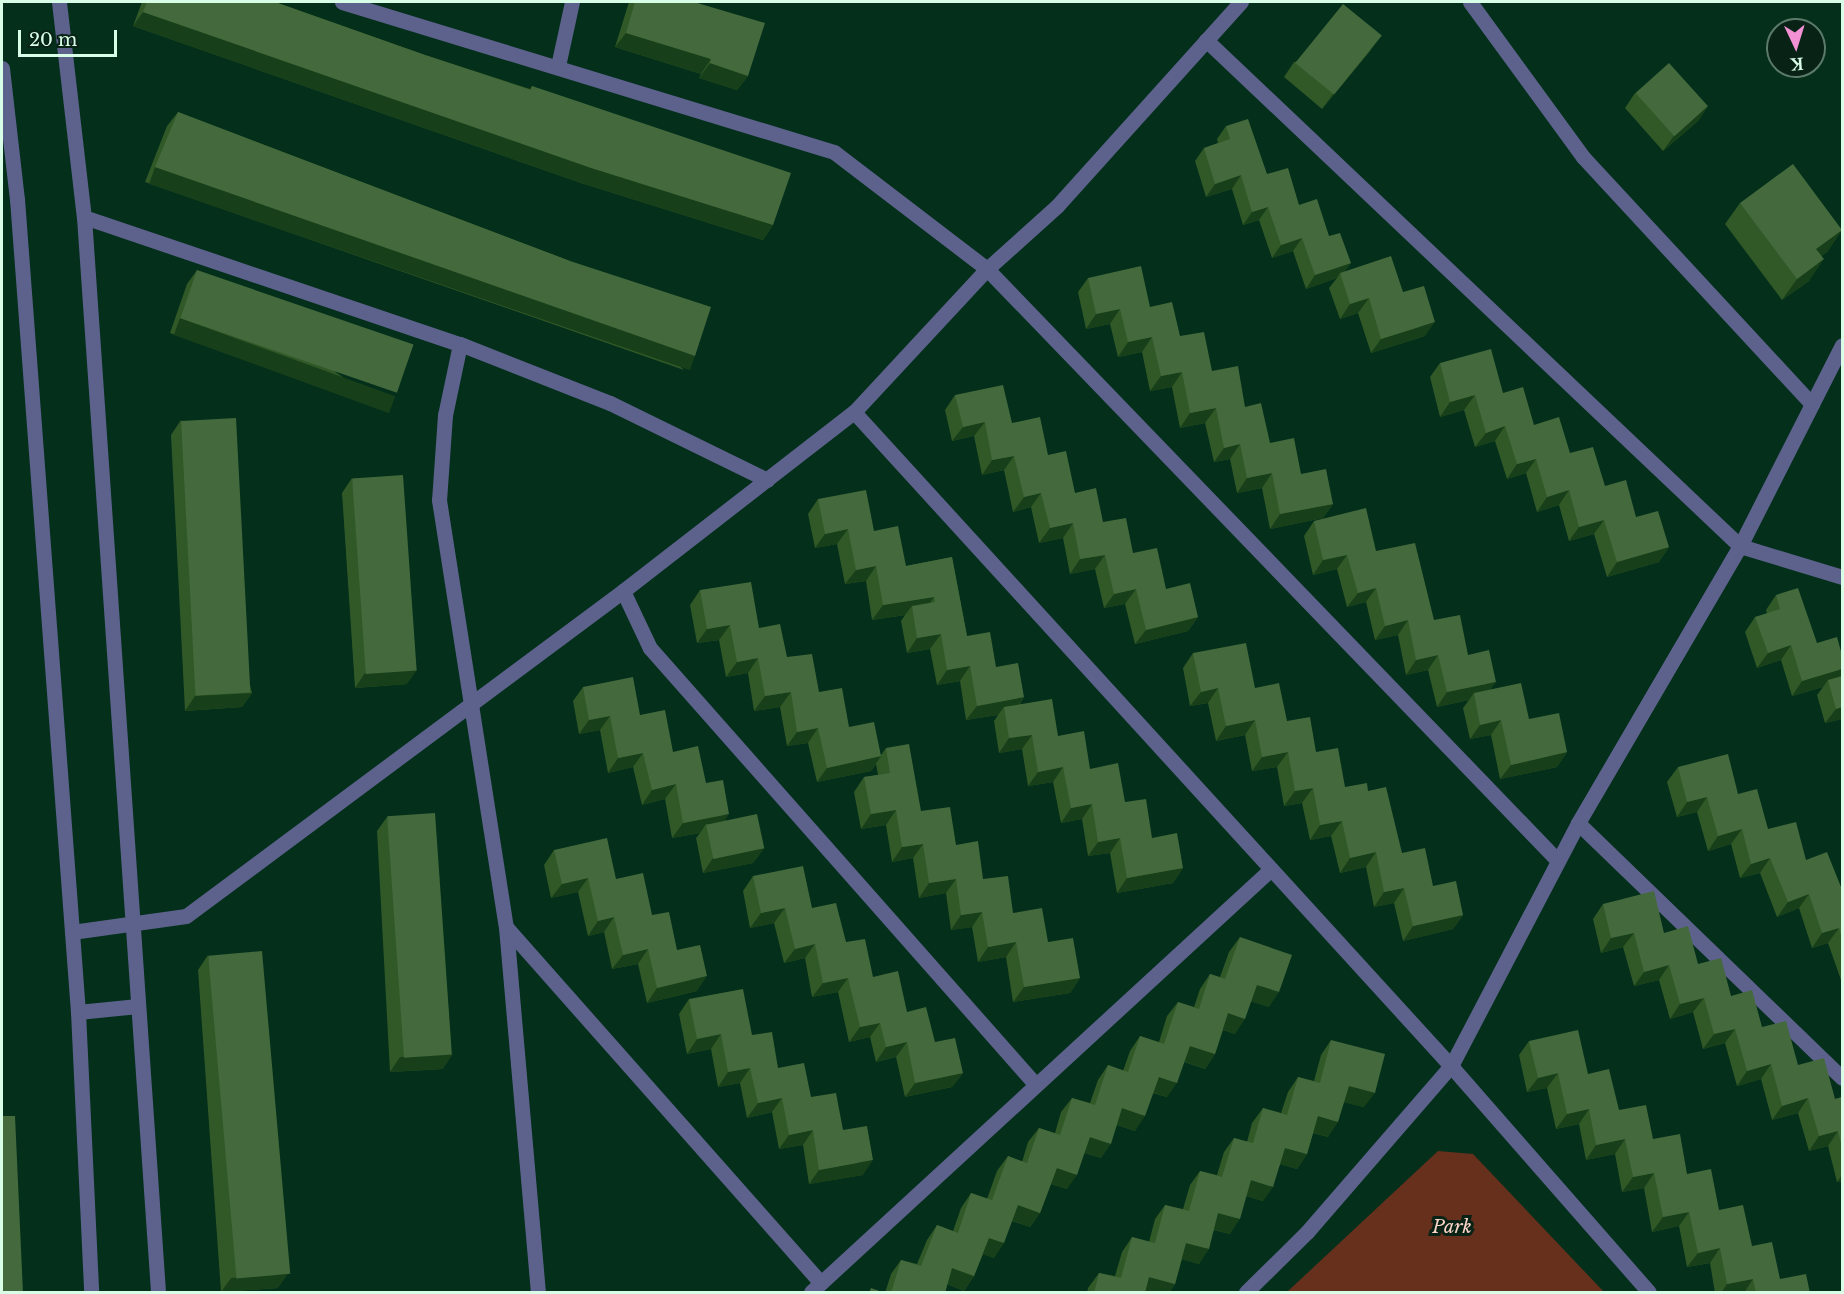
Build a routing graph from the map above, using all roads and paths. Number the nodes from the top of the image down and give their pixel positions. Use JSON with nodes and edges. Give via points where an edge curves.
{"nodes":[{"id":1,"x":59,"y":2,"type":"edge"},
{"id":2,"x":342,"y":2,"type":"edge"},
{"id":3,"x":572,"y":2,"type":"edge"},
{"id":4,"x":1241,"y":2,"type":"edge"},
{"id":5,"x":1470,"y":2,"type":"edge"},
{"id":6,"x":1206,"y":40,"type":"junction"},
{"id":7,"x":558,"y":66,"type":"junction"},
{"id":8,"x":2,"y":68,"type":"edge"},
{"id":9,"x":84,"y":217,"type":"junction"},
{"id":10,"x":987,"y":269,"type":"junction"},
{"id":11,"x":460,"y":344,"type":"junction"},
{"id":12,"x":1842,"y":345,"type":"edge"},
{"id":13,"x":1812,"y":404,"type":"junction"},
{"id":14,"x":854,"y":412,"type":"junction"},
{"id":15,"x":767,"y":480,"type":"junction"},
{"id":16,"x":1740,"y":546,"type":"junction"},
{"id":17,"x":1842,"y":577,"type":"edge"},
{"id":18,"x":623,"y":591,"type":"junction"},
{"id":19,"x":473,"y":699,"type":"junction"},
{"id":20,"x":1578,"y":823,"type":"junction"},
{"id":21,"x":1558,"y":861,"type":"junction"},
{"id":22,"x":1271,"y":869,"type":"junction"},
{"id":23,"x":133,"y":925,"type":"junction"},
{"id":24,"x":506,"y":927,"type":"junction"},
{"id":25,"x":72,"y":932,"type":"junction"},
{"id":26,"x":138,"y":1006,"type":"junction"},
{"id":27,"x":78,"y":1012,"type":"junction"},
{"id":28,"x":1451,"y":1066,"type":"junction"},
{"id":29,"x":1842,"y":1078,"type":"edge"},
{"id":30,"x":1036,"y":1085,"type":"junction"},
{"id":31,"x":816,"y":1288,"type":"edge"},
{"id":32,"x":91,"y":1293,"type":"edge"},
{"id":33,"x":158,"y":1293,"type":"edge"},
{"id":34,"x":538,"y":1293,"type":"edge"},
{"id":35,"x":1246,"y":1293,"type":"edge"},
{"id":36,"x":1650,"y":1293,"type":"edge"}],
"edges":[{"from":1,"to":9,"type":"street"},
{"from":2,"to":7,"type":"street"},
{"from":3,"to":7,"type":"street"},
{"from":4,"to":6,"type":"street"},
{"from":5,"to":13,"type":"street","via":[[1583,157]]},
{"from":6,"to":10,"type":"street","via":[[1057,206]]},
{"from":6,"to":16,"type":"street"},
{"from":7,"to":10,"type":"street","via":[[834,152]]},
{"from":8,"to":25,"type":"street","via":[[17,199]]},
{"from":9,"to":11,"type":"street"},
{"from":9,"to":23,"type":"street"},
{"from":10,"to":14,"type":"street"},
{"from":10,"to":21,"type":"street"},
{"from":11,"to":15,"type":"street","via":[[610,403]]},
{"from":11,"to":19,"type":"street","via":[[445,415],[439,500]]},
{"from":12,"to":13,"type":"street"},
{"from":13,"to":16,"type":"street"},
{"from":14,"to":15,"type":"street"},
{"from":14,"to":22,"type":"street"},
{"from":15,"to":18,"type":"street"},
{"from":16,"to":17,"type":"street"},
{"from":16,"to":20,"type":"street"},
{"from":18,"to":19,"type":"street"},
{"from":18,"to":30,"type":"street","via":[[650,648]]},
{"from":19,"to":23,"type":"street","via":[[186,916]]},
{"from":19,"to":24,"type":"street"},
{"from":20,"to":21,"type":"street"},
{"from":20,"to":29,"type":"street"},
{"from":21,"to":28,"type":"street"},
{"from":22,"to":28,"type":"street"},
{"from":22,"to":30,"type":"street"},
{"from":23,"to":25,"type":"street"},
{"from":23,"to":26,"type":"street"},
{"from":24,"to":31,"type":"street"},
{"from":24,"to":34,"type":"street"},
{"from":25,"to":27,"type":"street"},
{"from":26,"to":27,"type":"street"},
{"from":26,"to":33,"type":"street"},
{"from":27,"to":32,"type":"street"},
{"from":28,"to":35,"type":"street","via":[[1306,1232]]},
{"from":28,"to":36,"type":"street"},
{"from":30,"to":31,"type":"street"}]}
